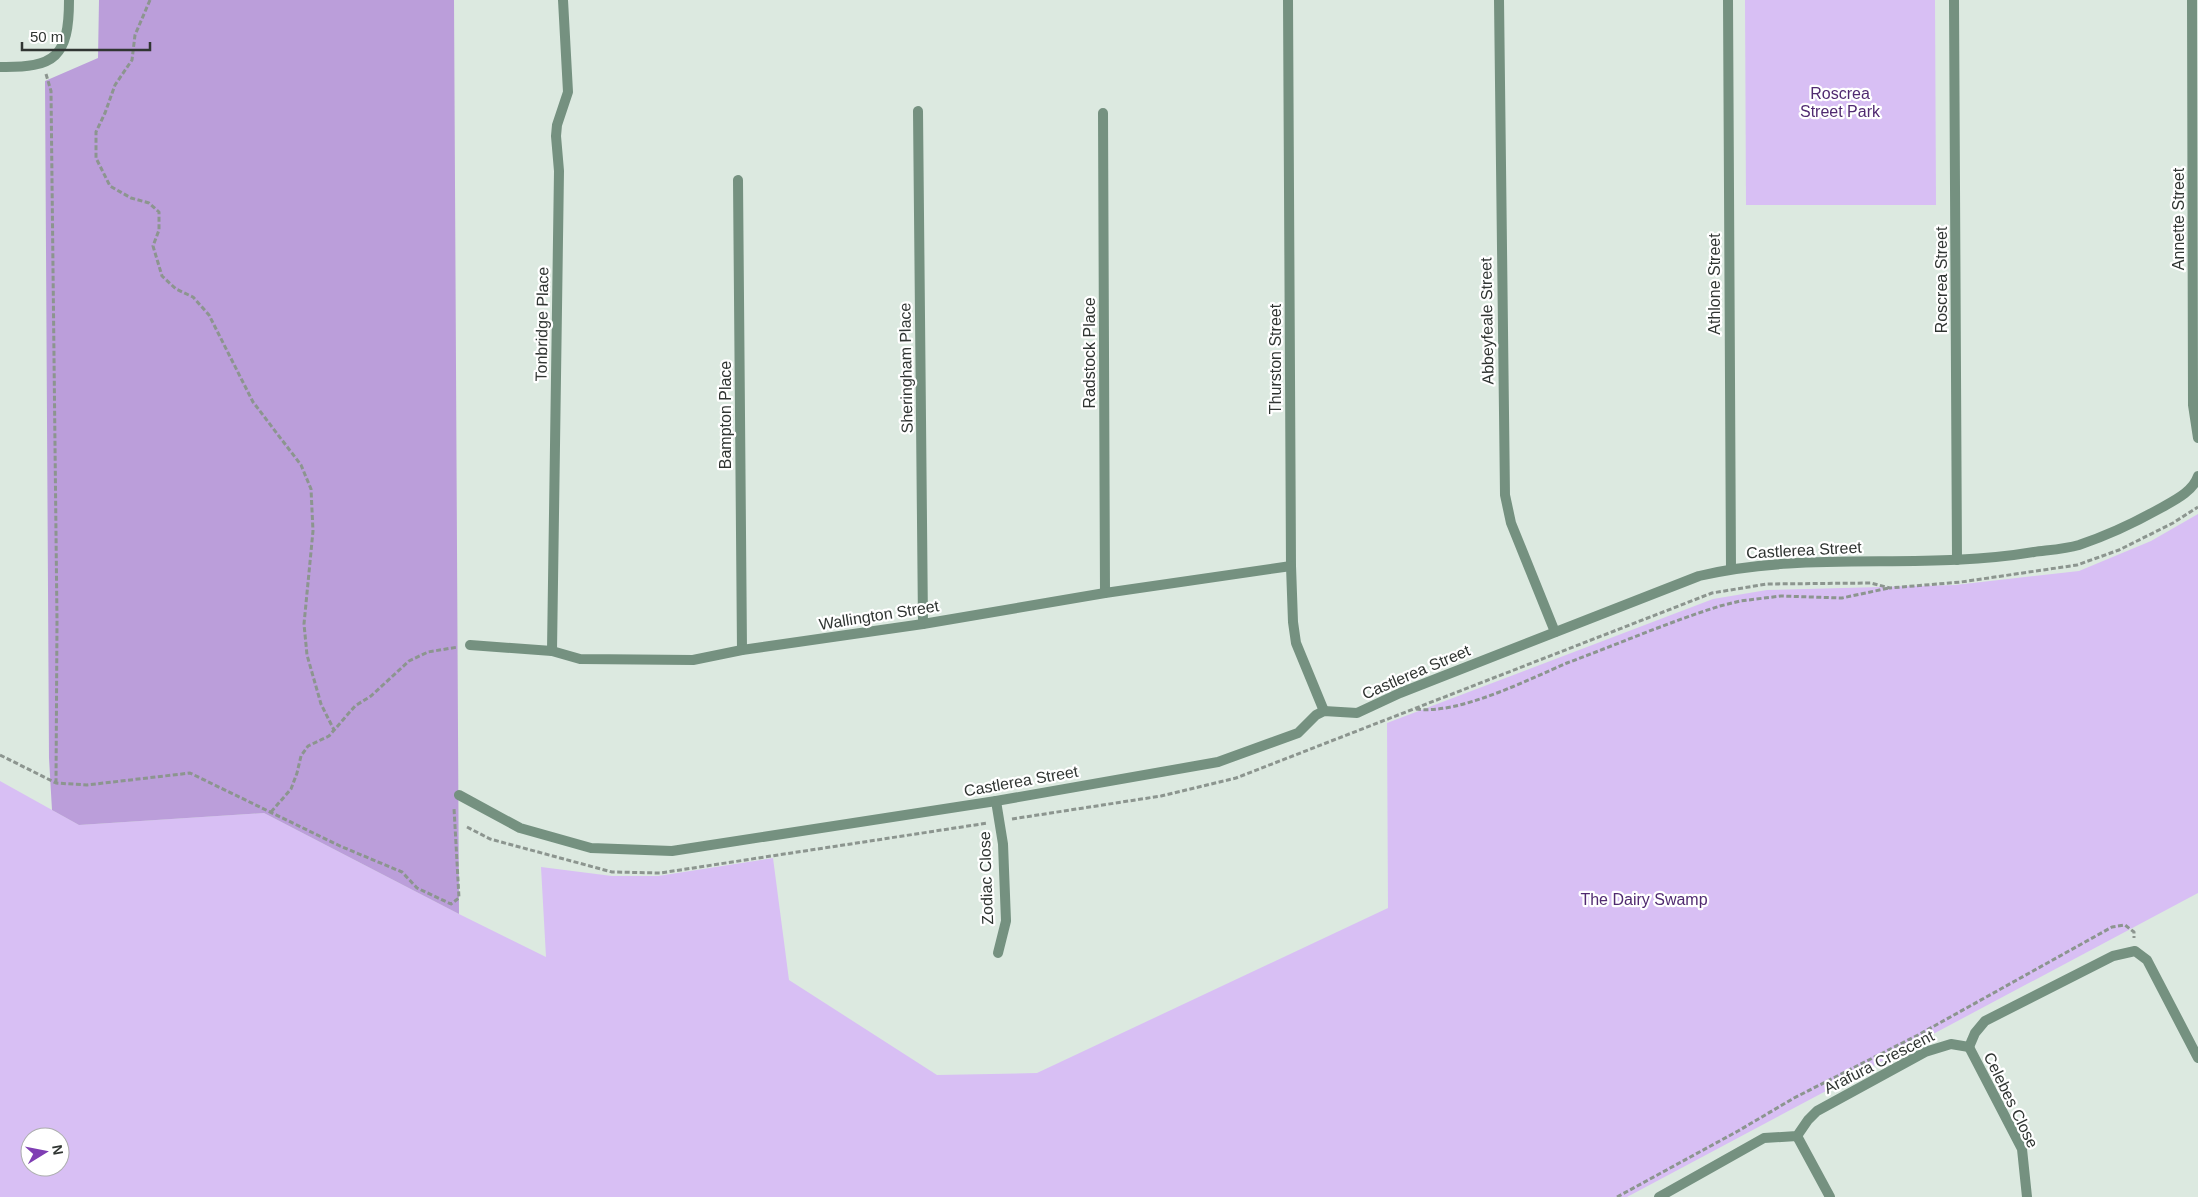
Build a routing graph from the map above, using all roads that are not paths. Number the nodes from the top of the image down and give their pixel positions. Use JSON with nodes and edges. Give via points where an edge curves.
{"nodes":[{"id":1,"x":69,"y":0,"type":"edge"},
{"id":2,"x":563,"y":0,"type":"edge"},
{"id":3,"x":1288,"y":0,"type":"edge"},
{"id":4,"x":1499,"y":0,"type":"edge"},
{"id":5,"x":1728,"y":0,"type":"edge"},
{"id":6,"x":1954,"y":0,"type":"edge"},
{"id":7,"x":2192,"y":0,"type":"edge"},
{"id":8,"x":0,"y":67,"type":"edge"},
{"id":9,"x":918,"y":111,"type":"dead end"},
{"id":10,"x":1103,"y":113,"type":"dead end"},
{"id":11,"x":738,"y":180,"type":"dead end"},
{"id":12,"x":2198,"y":438,"type":"edge"},
{"id":13,"x":2198,"y":476,"type":"edge"},
{"id":14,"x":1957,"y":560,"type":"junction"},
{"id":15,"x":1290,"y":566,"type":"junction"},
{"id":16,"x":1731,"y":569,"type":"junction"},
{"id":17,"x":1105,"y":593,"type":"junction"},
{"id":18,"x":923,"y":624,"type":"junction"},
{"id":19,"x":1555,"y":632,"type":"junction"},
{"id":20,"x":470,"y":645,"type":"road end"},
{"id":21,"x":742,"y":650,"type":"junction"},
{"id":22,"x":552,"y":651,"type":"junction"},
{"id":23,"x":1324,"y":711,"type":"junction"},
{"id":24,"x":459,"y":795,"type":"road end"},
{"id":25,"x":996,"y":801,"type":"junction"},
{"id":26,"x":998,"y":953,"type":"dead end"},
{"id":27,"x":1969,"y":1047,"type":"junction"},
{"id":28,"x":2198,"y":1058,"type":"edge"},
{"id":29,"x":1797,"y":1136,"type":"junction"},
{"id":30,"x":1659,"y":1197,"type":"edge"},
{"id":31,"x":1830,"y":1197,"type":"edge"},
{"id":32,"x":2027,"y":1197,"type":"edge"}],
"edges":[{"from":1,"to":8,"type":"street","via":[[64,44],[55,56],[44,64]]},
{"from":2,"to":22,"type":"street","name":"Tonbridge Place","via":[[568,92],[556,136],[559,171]]},
{"from":3,"to":15,"type":"street","name":"Thurston Street"},
{"from":4,"to":19,"type":"street","name":"Abbeyfeale Street","via":[[1505,495],[1511,522]]},
{"from":5,"to":16,"type":"street","name":"Athlone Street"},
{"from":6,"to":14,"type":"street","name":"Roscrea Street"},
{"from":7,"to":12,"type":"street","name":"Annette Street","via":[[2193,405]]},
{"from":9,"to":18,"type":"street","name":"Sheringham Place"},
{"from":10,"to":17,"type":"street","name":"Radstock Place"},
{"from":11,"to":21,"type":"street","name":"Bampton Place"},
{"from":13,"to":14,"type":"street","name":"Castlerea Street","via":[[2188,491],[2166,505],[2131,524],[2078,545],[2009,557]]},
{"from":14,"to":16,"type":"street","name":"Castlerea Street","via":[[1783,563]]},
{"from":15,"to":17,"type":"street","name":"Wallington Street"},
{"from":15,"to":23,"type":"street","name":"Thurston Street","via":[[1296,643]]},
{"from":16,"to":19,"type":"street","name":"Castlerea Street","via":[[1699,576]]},
{"from":17,"to":18,"type":"street","name":"Wallington Street"},
{"from":18,"to":21,"type":"street","name":"Wallington Street"},
{"from":19,"to":23,"type":"street","name":"Castlerea Street","via":[[1364,710],[1351,713]]},
{"from":20,"to":22,"type":"street","name":"Wallington Street"},
{"from":21,"to":22,"type":"street","name":"Wallington Street","via":[[693,660],[580,659]]},
{"from":23,"to":25,"type":"street","name":"Castlerea Street","via":[[1298,733],[1218,762]]},
{"from":24,"to":25,"type":"street","name":"Castlerea Street","via":[[520,828],[591,848],[672,851]]},
{"from":25,"to":26,"type":"street","name":"Zodiac Close","via":[[1003,844],[1006,921]]},
{"from":27,"to":28,"type":"street","via":[[1975,1033],[1986,1021],[2113,956],[2136,951],[2147,960]]},
{"from":27,"to":29,"type":"street","name":"Arafura Crescent","via":[[1951,1044],[1925,1052],[1817,1111]]},
{"from":27,"to":32,"type":"street","name":"Celebes Close","via":[[2022,1149]]},
{"from":29,"to":30,"type":"street","via":[[1764,1138]]},
{"from":29,"to":31,"type":"street"}]}
